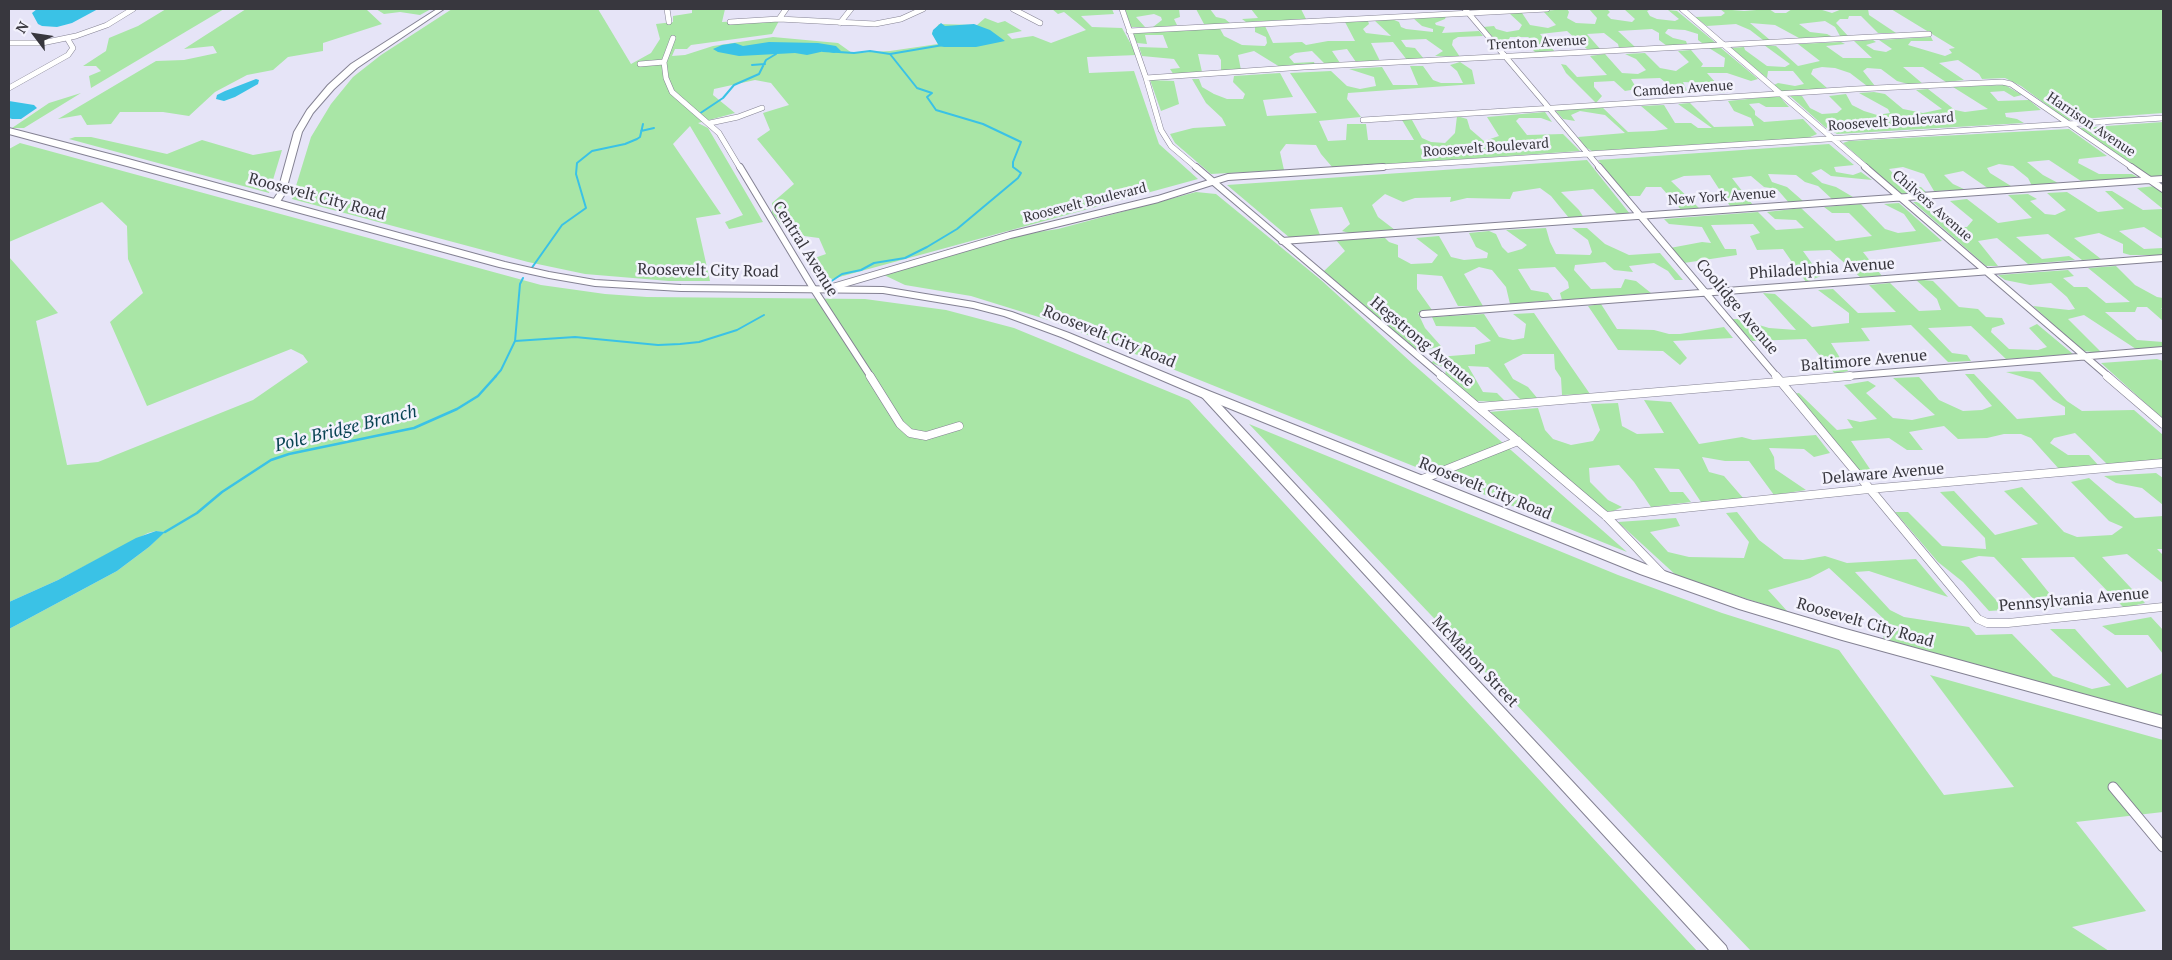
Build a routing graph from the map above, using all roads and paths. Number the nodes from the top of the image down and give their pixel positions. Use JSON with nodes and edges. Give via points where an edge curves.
{"nodes":[{"id":1,"x":134,"y":9,"type":"edge"},
{"id":2,"x":441,"y":9,"type":"edge"},
{"id":3,"x":667,"y":9,"type":"edge"},
{"id":4,"x":786,"y":9,"type":"edge"},
{"id":5,"x":851,"y":9,"type":"edge"},
{"id":6,"x":923,"y":9,"type":"edge"},
{"id":7,"x":1013,"y":9,"type":"edge"},
{"id":8,"x":1122,"y":9,"type":"edge"},
{"id":9,"x":1547,"y":9,"type":"edge"},
{"id":10,"x":1682,"y":9,"type":"edge"},
{"id":11,"x":1467,"y":11,"type":"edge"},
{"id":12,"x":779,"y":19,"type":"junction"},
{"id":13,"x":669,"y":22,"type":"dead end"},
{"id":14,"x":730,"y":22,"type":"dead end"},
{"id":15,"x":840,"y":23,"type":"junction"},
{"id":16,"x":1040,"y":23,"type":"dead end"},
{"id":17,"x":1129,"y":31,"type":"junction"},
{"id":18,"x":1929,"y":34,"type":"dead end"},
{"id":19,"x":67,"y":38,"type":"junction"},
{"id":20,"x":673,"y":38,"type":"dead end"},
{"id":21,"x":9,"y":43,"type":"edge"},
{"id":22,"x":1725,"y":44,"type":"junction"},
{"id":23,"x":1506,"y":57,"type":"junction"},
{"id":24,"x":664,"y":62,"type":"junction"},
{"id":25,"x":640,"y":64,"type":"dead end"},
{"id":26,"x":1146,"y":78,"type":"junction"},
{"id":27,"x":2005,"y":82,"type":"joint"},
{"id":28,"x":9,"y":88,"type":"edge"},
{"id":29,"x":1782,"y":94,"type":"junction"},
{"id":30,"x":762,"y":108,"type":"dead end"},
{"id":31,"x":1549,"y":108,"type":"junction"},
{"id":32,"x":2163,"y":118,"type":"edge"},
{"id":33,"x":1363,"y":120,"type":"dead end"},
{"id":34,"x":710,"y":123,"type":"junction"},
{"id":35,"x":2068,"y":123,"type":"junction"},
{"id":36,"x":9,"y":131,"type":"edge"},
{"id":37,"x":1834,"y":138,"type":"junction"},
{"id":38,"x":1587,"y":154,"type":"junction"},
{"id":39,"x":2163,"y":179,"type":"edge"},
{"id":40,"x":2151,"y":180,"type":"junction"},
{"id":41,"x":1212,"y":183,"type":"junction"},
{"id":42,"x":2163,"y":189,"type":"edge"},
{"id":43,"x":1902,"y":197,"type":"junction"},
{"id":44,"x":275,"y":203,"type":"junction"},
{"id":45,"x":1640,"y":216,"type":"junction"},
{"id":46,"x":1282,"y":241,"type":"junction"},
{"id":47,"x":2163,"y":258,"type":"edge"},
{"id":48,"x":1986,"y":270,"type":"junction"},
{"id":49,"x":812,"y":288,"type":"junction"},
{"id":50,"x":826,"y":289,"type":"junction"},
{"id":51,"x":1704,"y":291,"type":"junction"},
{"id":52,"x":1424,"y":314,"type":"dead end"},
{"id":53,"x":2163,"y":350,"type":"edge"},
{"id":54,"x":2086,"y":356,"type":"junction"},
{"id":55,"x":1781,"y":382,"type":"junction"},
{"id":56,"x":1205,"y":394,"type":"junction"},
{"id":57,"x":1478,"y":407,"type":"junction"},
{"id":58,"x":2163,"y":424,"type":"edge"},
{"id":59,"x":959,"y":426,"type":"dead end"},
{"id":60,"x":1518,"y":440,"type":"junction"},
{"id":61,"x":2163,"y":463,"type":"edge"},
{"id":62,"x":1420,"y":480,"type":"junction"},
{"id":63,"x":1870,"y":489,"type":"junction"},
{"id":64,"x":1606,"y":516,"type":"junction"},
{"id":65,"x":1665,"y":577,"type":"junction"},
{"id":66,"x":2163,"y":607,"type":"edge"},
{"id":67,"x":1987,"y":623,"type":"joint"},
{"id":68,"x":2163,"y":722,"type":"edge"},
{"id":69,"x":2114,"y":787,"type":"dead end"},
{"id":70,"x":2163,"y":847,"type":"edge"},
{"id":71,"x":1720,"y":951,"type":"edge"}],
"edges":[{"from":1,"to":19,"type":"street","via":[[107,25]]},
{"from":2,"to":44,"type":"street","via":[[354,66],[310,112],[298,132],[281,194]]},
{"from":3,"to":13,"type":"street"},
{"from":4,"to":12,"type":"street"},
{"from":5,"to":15,"type":"street"},
{"from":6,"to":15,"type":"street","via":[[890,22]]},
{"from":7,"to":16,"type":"street"},
{"from":8,"to":17,"type":"street","name":"Hegstrong Avenue"},
{"from":9,"to":11,"type":"street"},
{"from":10,"to":22,"type":"street","name":"Chilvers Avenue"},
{"from":11,"to":17,"type":"street"},
{"from":11,"to":23,"type":"street","name":"Coolidge Avenue"},
{"from":12,"to":14,"type":"street"},
{"from":12,"to":15,"type":"street"},
{"from":17,"to":26,"type":"street","name":"Hegstrong Avenue"},
{"from":18,"to":22,"type":"street","name":"Trenton Avenue"},
{"from":19,"to":21,"type":"street","via":[[42,43]]},
{"from":19,"to":28,"type":"street","via":[[73,48],[68,55]]},
{"from":20,"to":24,"type":"street"},
{"from":22,"to":23,"type":"street","name":"Trenton Avenue"},
{"from":22,"to":29,"type":"street","name":"Chilvers Avenue"},
{"from":23,"to":26,"type":"street","name":"Trenton Avenue"},
{"from":23,"to":31,"type":"street","name":"Coolidge Avenue"},
{"from":24,"to":25,"type":"street"},
{"from":24,"to":34,"type":"street","name":"Central Avenue","via":[[672,92]]},
{"from":26,"to":41,"type":"street","name":"Hegstrong Avenue","via":[[1161,130],[1171,146]]},
{"from":27,"to":29,"type":"street","name":"Camden Avenue"},
{"from":27,"to":35,"type":"street","name":"Harrison Avenue"},
{"from":29,"to":31,"type":"street","name":"Camden Avenue"},
{"from":29,"to":37,"type":"street","name":"Chilvers Avenue"},
{"from":30,"to":34,"type":"street"},
{"from":31,"to":33,"type":"street","name":"Camden Avenue"},
{"from":31,"to":38,"type":"street","name":"Coolidge Avenue"},
{"from":32,"to":35,"type":"street","name":"Roosevelt Boulevard"},
{"from":34,"to":49,"type":"street","name":"Central Avenue"},
{"from":35,"to":37,"type":"street","name":"Roosevelt Boulevard"},
{"from":35,"to":40,"type":"street","name":"Harrison Avenue"},
{"from":36,"to":44,"type":"main road","name":"Roosevelt City Road"},
{"from":37,"to":38,"type":"street","name":"Roosevelt Boulevard"},
{"from":37,"to":43,"type":"street","name":"Chilvers Avenue"},
{"from":38,"to":41,"type":"street","name":"Roosevelt Boulevard","via":[[1235,176]]},
{"from":38,"to":45,"type":"street","name":"Coolidge Avenue"},
{"from":39,"to":40,"type":"street","name":"New York Avenue"},
{"from":40,"to":42,"type":"street","name":"Harrison Avenue"},
{"from":40,"to":43,"type":"street","name":"New York Avenue"},
{"from":41,"to":46,"type":"street","name":"Hegstrong Avenue"},
{"from":41,"to":50,"type":"street","name":"Roosevelt Boulevard","via":[[1010,235]]},
{"from":43,"to":45,"type":"street","name":"New York Avenue"},
{"from":43,"to":48,"type":"street","name":"Chilvers Avenue"},
{"from":44,"to":49,"type":"main road","name":"Roosevelt City Road","via":[[503,265],[595,283],[681,288]]},
{"from":45,"to":46,"type":"street","name":"New York Avenue"},
{"from":45,"to":51,"type":"street","name":"Coolidge Avenue"},
{"from":46,"to":57,"type":"street","name":"Hegstrong Avenue"},
{"from":47,"to":48,"type":"street","name":"Philadelphia Avenue"},
{"from":48,"to":51,"type":"street","name":"Philadelphia Avenue"},
{"from":48,"to":54,"type":"street","name":"Chilvers Avenue"},
{"from":49,"to":50,"type":"main road","name":"Roosevelt City Road"},
{"from":49,"to":59,"type":"street","name":"Central Avenue","via":[[905,429],[926,436]]},
{"from":50,"to":56,"type":"main road","name":"Roosevelt City Road","via":[[883,290],[1008,314]]},
{"from":51,"to":52,"type":"street","name":"Philadelphia Avenue"},
{"from":51,"to":55,"type":"street","name":"Coolidge Avenue"},
{"from":53,"to":54,"type":"street","name":"Baltimore Avenue"},
{"from":54,"to":55,"type":"street","name":"Baltimore Avenue"},
{"from":54,"to":58,"type":"street","name":"Chilvers Avenue"},
{"from":55,"to":57,"type":"street","name":"Baltimore Avenue"},
{"from":55,"to":63,"type":"street","name":"Coolidge Avenue"},
{"from":56,"to":62,"type":"main road","name":"Roosevelt City Road"},
{"from":56,"to":71,"type":"street","name":"McMahon Street"},
{"from":57,"to":60,"type":"street","name":"Hegstrong Avenue"},
{"from":60,"to":62,"type":"street"},
{"from":60,"to":64,"type":"street","name":"Hegstrong Avenue"},
{"from":61,"to":63,"type":"street","name":"Delaware Avenue"},
{"from":62,"to":65,"type":"main road","name":"Roosevelt City Road"},
{"from":63,"to":64,"type":"street","name":"Delaware Avenue"},
{"from":63,"to":67,"type":"street","name":"Coolidge Avenue","via":[[1969,611]]},
{"from":64,"to":65,"type":"street","name":"Hegstrong Avenue"},
{"from":65,"to":68,"type":"main road","name":"Roosevelt City Road","via":[[1842,634]]},
{"from":66,"to":67,"type":"street","name":"Pennsylvania Avenue"},
{"from":69,"to":70,"type":"street"}]}
